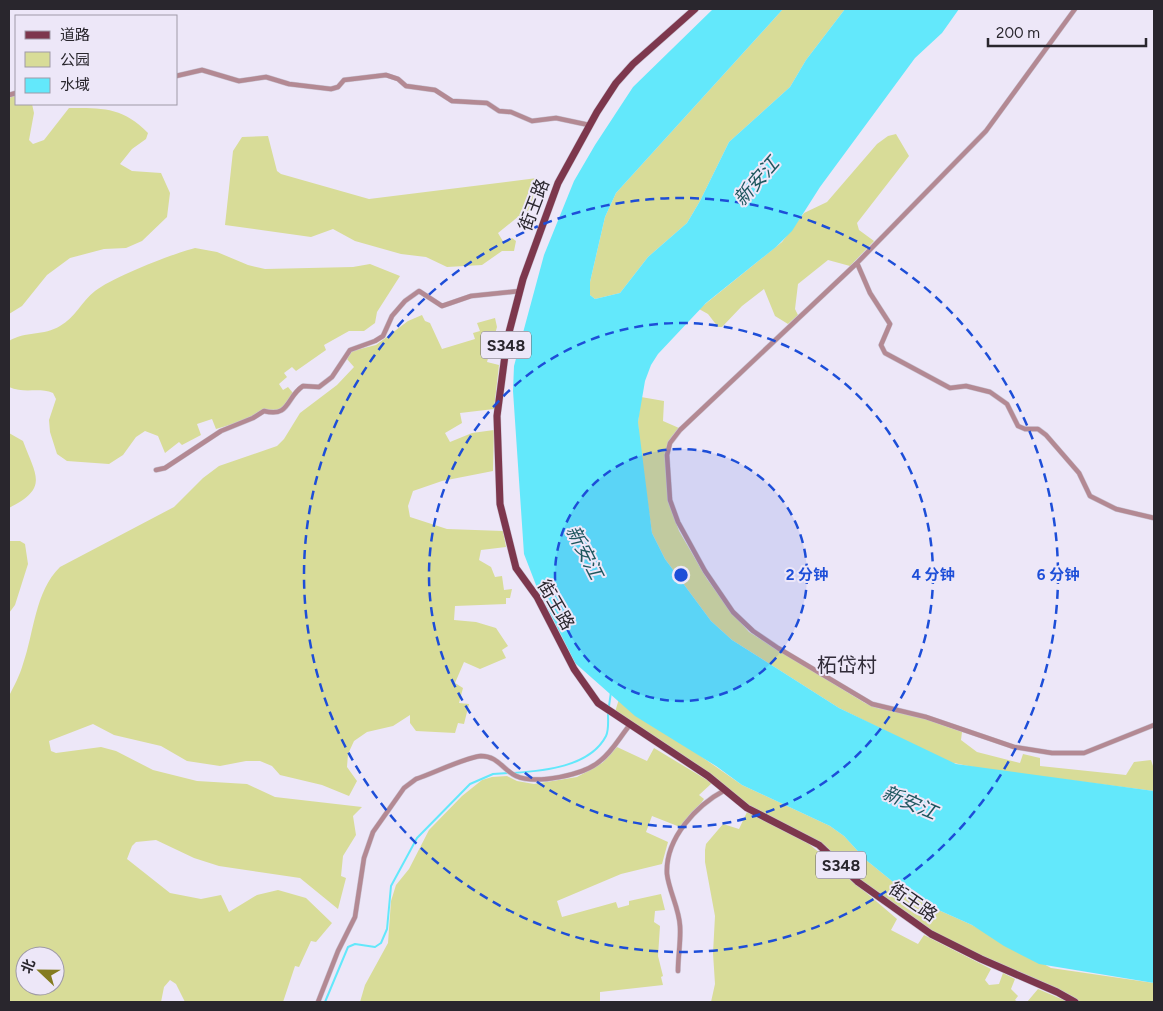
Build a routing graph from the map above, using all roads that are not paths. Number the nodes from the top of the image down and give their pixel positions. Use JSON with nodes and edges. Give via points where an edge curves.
{"nodes":[{"id":1,"x":694,"y":9,"type":"edge"},
{"id":2,"x":1075,"y":9,"type":"edge"},
{"id":3,"x":178,"y":75,"type":"edge"},
{"id":4,"x":589,"y":125,"type":"junction"},
{"id":5,"x":857,"y":263,"type":"junction"},
{"id":6,"x":520,"y":291,"type":"junction"},
{"id":7,"x":156,"y":470,"type":"dead end"},
{"id":8,"x":1154,"y":518,"type":"edge"},
{"id":9,"x":1154,"y":725,"type":"edge"},
{"id":10,"x":629,"y":726,"type":"junction"},
{"id":11,"x":725,"y":790,"type":"junction"},
{"id":12,"x":678,"y":971,"type":"dead end"},
{"id":13,"x":318,"y":1002,"type":"edge"},
{"id":14,"x":1075,"y":1002,"type":"edge"}],
"edges":[{"from":1,"to":4,"type":"main road","name":"街王路","number":"S348","via":[[622,76]]},
{"from":2,"to":5,"type":"street","via":[[995,121]]},
{"from":3,"to":4,"type":"street","via":[[198,70],[240,81],[266,77],[289,84],[331,89],[338,88],[344,80],[386,75],[406,86],[435,90],[452,101],[486,102],[499,111],[532,120],[556,118]]},
{"from":4,"to":6,"type":"main road","name":"街王路","number":"S348","via":[[558,183]]},
{"from":5,"to":8,"type":"street","via":[[870,293],[890,324],[881,345],[885,353],[951,388],[966,386],[990,392],[1007,404],[1018,426],[1038,429],[1046,435],[1079,473],[1090,496],[1116,509]]},
{"from":5,"to":9,"type":"street","via":[[680,430],[669,446],[667,459],[672,506],[682,532],[705,571],[733,612],[753,631],[878,707],[921,715],[1014,747],[1072,754],[1094,750]]},
{"from":6,"to":7,"type":"street","via":[[471,296],[442,306],[419,291],[392,316],[383,336],[352,349],[332,377],[319,387],[303,386],[282,411],[273,414],[264,411],[221,431],[165,468]]},
{"from":6,"to":10,"type":"main road","name":"街王路","number":"S348","via":[[507,340],[497,403],[502,514],[519,574],[537,598],[583,685],[605,709]]},
{"from":10,"to":11,"type":"main road","name":"街王路","number":"S348"},
{"from":10,"to":13,"type":"street","via":[[600,761],[560,777],[522,778],[496,760],[481,756],[408,784],[384,813],[370,841],[356,917],[338,951]]},
{"from":11,"to":12,"type":"street","via":[[704,803],[674,841],[667,873],[680,925]]},
{"from":11,"to":14,"type":"main road","name":"街王路","number":"S348","via":[[748,808],[819,845],[858,882],[931,934]]}]}
